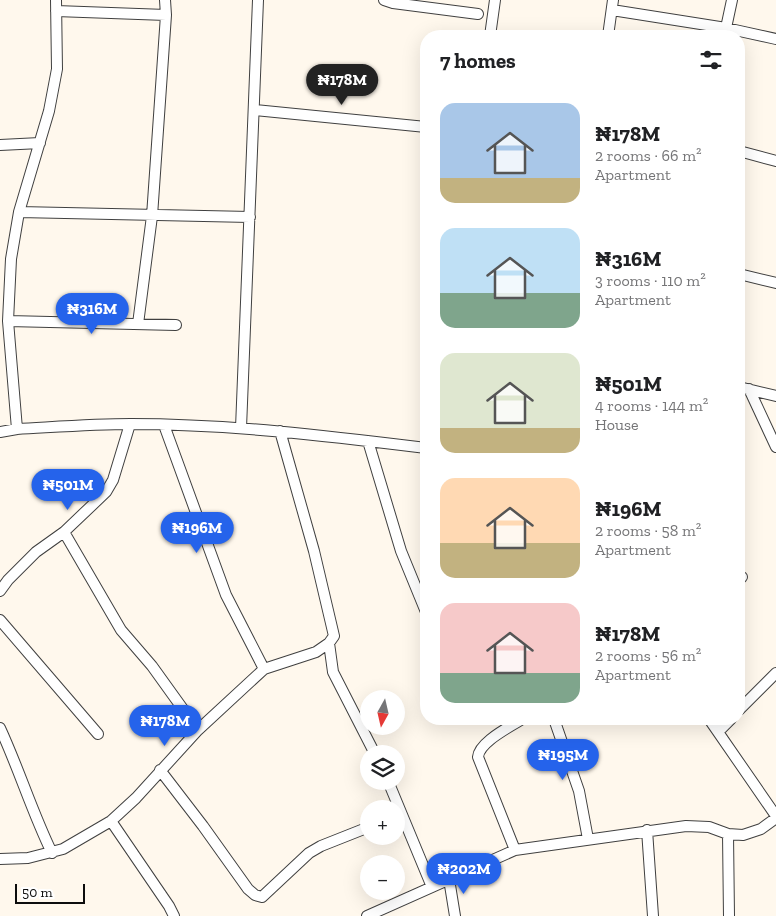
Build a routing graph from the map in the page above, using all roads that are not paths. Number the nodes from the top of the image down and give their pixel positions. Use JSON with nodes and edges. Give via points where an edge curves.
{"nodes":[{"id":1,"x":56,"y":0,"type":"edge"},
{"id":2,"x":165,"y":0,"type":"edge"},
{"id":3,"x":258,"y":0,"type":"edge"},
{"id":4,"x":384,"y":0,"type":"edge"},
{"id":5,"x":495,"y":0,"type":"edge"},
{"id":6,"x":732,"y":0,"type":"edge"},
{"id":7,"x":612,"y":5,"type":"edge"},
{"id":8,"x":56,"y":11,"type":"junction"},
{"id":9,"x":478,"y":14,"type":"dead end"},
{"id":10,"x":166,"y":15,"type":"junction"},
{"id":11,"x":491,"y":30,"type":"edge"},
{"id":12,"x":609,"y":30,"type":"edge"},
{"id":13,"x":726,"y":30,"type":"edge"},
{"id":14,"x":731,"y":30,"type":"edge"},
{"id":15,"x":745,"y":33,"type":"edge"},
{"id":16,"x":776,"y":39,"type":"edge"},
{"id":17,"x":255,"y":110,"type":"junction"},
{"id":18,"x":420,"y":126,"type":"edge"},
{"id":19,"x":40,"y":144,"type":"junction"},
{"id":20,"x":0,"y":145,"type":"edge"},
{"id":21,"x":745,"y":153,"type":"edge"},
{"id":22,"x":776,"y":161,"type":"edge"},
{"id":23,"x":19,"y":212,"type":"junction"},
{"id":24,"x":152,"y":216,"type":"junction"},
{"id":25,"x":250,"y":217,"type":"junction"},
{"id":26,"x":745,"y":275,"type":"edge"},
{"id":27,"x":776,"y":283,"type":"edge"},
{"id":28,"x":8,"y":321,"type":"junction"},
{"id":29,"x":138,"y":324,"type":"junction"},
{"id":30,"x":176,"y":325,"type":"dead end"},
{"id":31,"x":745,"y":388,"type":"edge"},
{"id":32,"x":745,"y":390,"type":"edge"},
{"id":33,"x":776,"y":396,"type":"edge"},
{"id":34,"x":130,"y":424,"type":"junction"},
{"id":35,"x":164,"y":425,"type":"junction"},
{"id":36,"x":241,"y":428,"type":"junction"},
{"id":37,"x":17,"y":429,"type":"junction"},
{"id":38,"x":280,"y":431,"type":"junction"},
{"id":39,"x":0,"y":432,"type":"edge"},
{"id":40,"x":368,"y":441,"type":"junction"},
{"id":41,"x":420,"y":447,"type":"edge"},
{"id":42,"x":776,"y":447,"type":"edge"},
{"id":43,"x":64,"y":532,"type":"junction"},
{"id":44,"x":0,"y":591,"type":"edge"},
{"id":45,"x":420,"y":597,"type":"edge"},
{"id":46,"x":0,"y":621,"type":"edge"},
{"id":47,"x":329,"y":643,"type":"junction"},
{"id":48,"x":264,"y":669,"type":"junction"},
{"id":49,"x":776,"y":673,"type":"edge"},
{"id":50,"x":745,"y":704,"type":"edge"},
{"id":51,"x":513,"y":725,"type":"edge"},
{"id":52,"x":556,"y":725,"type":"edge"},
{"id":53,"x":713,"y":725,"type":"edge"},
{"id":54,"x":725,"y":725,"type":"edge"},
{"id":55,"x":0,"y":728,"type":"edge"},
{"id":56,"x":198,"y":730,"type":"junction"},
{"id":57,"x":718,"y":732,"type":"junction"},
{"id":58,"x":98,"y":734,"type":"dead end"},
{"id":59,"x":370,"y":745,"type":"edge"},
{"id":60,"x":160,"y":770,"type":"junction"},
{"id":61,"x":776,"y":817,"type":"edge"},
{"id":62,"x":111,"y":821,"type":"junction"},
{"id":63,"x":405,"y":827,"type":"edge"},
{"id":64,"x":648,"y":830,"type":"junction"},
{"id":65,"x":360,"y":831,"type":"edge"},
{"id":66,"x":728,"y":834,"type":"junction"},
{"id":67,"x":588,"y":839,"type":"junction"},
{"id":68,"x":515,"y":850,"type":"junction"},
{"id":69,"x":52,"y":853,"type":"junction"},
{"id":70,"x":0,"y":859,"type":"edge"},
{"id":71,"x":448,"y":879,"type":"junction"},
{"id":72,"x":432,"y":887,"type":"junction"},
{"id":73,"x":174,"y":916,"type":"edge"},
{"id":74,"x":367,"y":916,"type":"edge"},
{"id":75,"x":456,"y":916,"type":"edge"},
{"id":76,"x":653,"y":916,"type":"edge"},
{"id":77,"x":729,"y":916,"type":"edge"}],
"edges":[{"from":1,"to":8,"type":"street"},
{"from":2,"to":10,"type":"street"},
{"from":3,"to":17,"type":"street"},
{"from":4,"to":9,"type":"street"},
{"from":5,"to":11,"type":"street"},
{"from":6,"to":14,"type":"street"},
{"from":7,"to":12,"type":"street"},
{"from":7,"to":13,"type":"street"},
{"from":8,"to":10,"type":"street"},
{"from":8,"to":19,"type":"street","via":[[57,69]]},
{"from":10,"to":24,"type":"street"},
{"from":15,"to":16,"type":"street"},
{"from":17,"to":18,"type":"street"},
{"from":17,"to":25,"type":"street"},
{"from":19,"to":20,"type":"street"},
{"from":19,"to":23,"type":"street"},
{"from":21,"to":22,"type":"street"},
{"from":23,"to":24,"type":"street"},
{"from":23,"to":28,"type":"street","via":[[11,259]]},
{"from":24,"to":25,"type":"street"},
{"from":24,"to":29,"type":"street"},
{"from":25,"to":36,"type":"street"},
{"from":26,"to":27,"type":"street"},
{"from":28,"to":29,"type":"street"},
{"from":28,"to":37,"type":"street"},
{"from":29,"to":30,"type":"street"},
{"from":31,"to":33,"type":"street"},
{"from":32,"to":42,"type":"street"},
{"from":34,"to":35,"type":"street"},
{"from":34,"to":37,"type":"street"},
{"from":34,"to":43,"type":"street","via":[[110,487]]},
{"from":35,"to":36,"type":"street"},
{"from":35,"to":48,"type":"street","via":[[226,595]]},
{"from":36,"to":38,"type":"street"},
{"from":37,"to":39,"type":"street"},
{"from":38,"to":40,"type":"street"},
{"from":38,"to":47,"type":"street","via":[[330,617],[334,636]]},
{"from":40,"to":41,"type":"street"},
{"from":40,"to":45,"type":"street","via":[[401,550]]},
{"from":43,"to":44,"type":"street","via":[[36,552]]},
{"from":43,"to":56,"type":"street","via":[[121,630],[152,666]]},
{"from":46,"to":58,"type":"street"},
{"from":47,"to":48,"type":"street","via":[[316,652]]},
{"from":47,"to":59,"type":"street","via":[[333,672]]},
{"from":48,"to":56,"type":"street"},
{"from":49,"to":50,"type":"street"},
{"from":51,"to":68,"type":"street","via":[[484,744],[478,750],[478,757]]},
{"from":52,"to":67,"type":"street","via":[[579,791]]},
{"from":53,"to":57,"type":"street"},
{"from":54,"to":57,"type":"street"},
{"from":55,"to":69,"type":"street"},
{"from":56,"to":60,"type":"street"},
{"from":57,"to":61,"type":"street"},
{"from":60,"to":62,"type":"street"},
{"from":60,"to":65,"type":"street","via":[[255,895],[262,897],[309,853]]},
{"from":61,"to":66,"type":"street","via":[[752,832]]},
{"from":62,"to":69,"type":"street"},
{"from":62,"to":73,"type":"street"},
{"from":63,"to":72,"type":"street"},
{"from":64,"to":66,"type":"street","via":[[700,826]]},
{"from":64,"to":67,"type":"street"},
{"from":64,"to":76,"type":"street"},
{"from":66,"to":77,"type":"street"},
{"from":67,"to":68,"type":"street"},
{"from":68,"to":71,"type":"street"},
{"from":69,"to":70,"type":"street"},
{"from":71,"to":72,"type":"street"},
{"from":71,"to":75,"type":"street"},
{"from":72,"to":74,"type":"street"}]}
